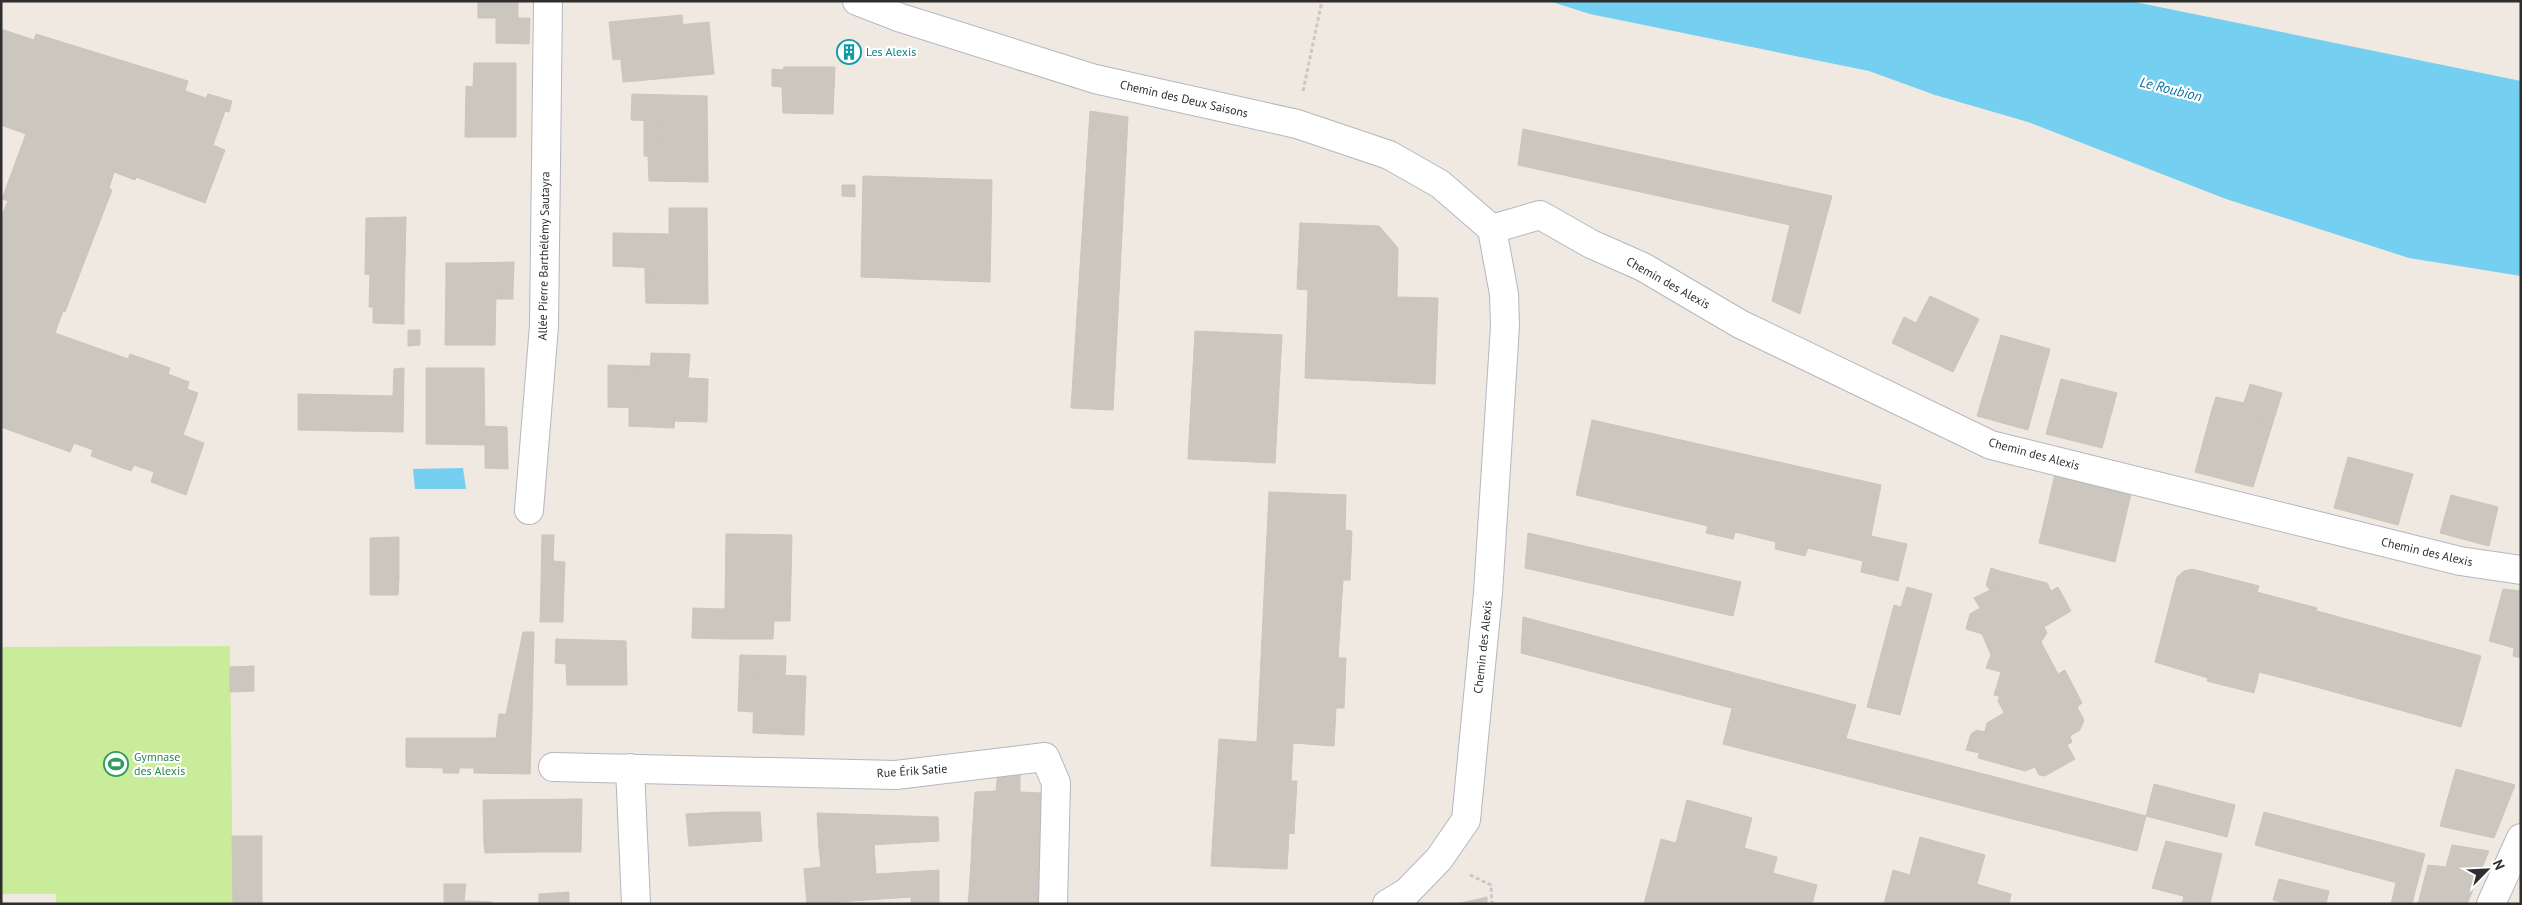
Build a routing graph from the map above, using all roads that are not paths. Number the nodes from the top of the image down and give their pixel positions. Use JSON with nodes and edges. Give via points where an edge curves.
{"nodes":[{"id":1,"x":548,"y":1,"type":"edge"},
{"id":2,"x":857,"y":1,"type":"edge"},
{"id":3,"x":1492,"y":229,"type":"junction"},
{"id":4,"x":530,"y":510,"type":"dead end"},
{"id":5,"x":2521,"y":570,"type":"edge"},
{"id":6,"x":553,"y":767,"type":"dead end"},
{"id":7,"x":630,"y":768,"type":"junction"},
{"id":8,"x":2521,"y":838,"type":"edge"},
{"id":9,"x":636,"y":904,"type":"edge"},
{"id":10,"x":1053,"y":904,"type":"edge"},
{"id":11,"x":1386,"y":904,"type":"edge"},
{"id":12,"x":2491,"y":904,"type":"edge"}],
"edges":[{"from":1,"to":4,"type":"street","name":"Allée Pierre Barthélémy Sautayra","via":[[544,326]]},
{"from":2,"to":3,"type":"street","name":"Chemin des Deux Saisons","via":[[1095,79],[1297,124],[1389,155],[1440,184]]},
{"from":3,"to":5,"type":"street","name":"Chemin des Alexis","via":[[1540,215],[1591,244],[1643,267],[1740,324],[1991,444],[2460,560]]},
{"from":3,"to":11,"type":"street","name":"Chemin des Alexis","via":[[1504,294],[1505,326],[1488,593],[1466,820],[1439,859],[1407,892]]},
{"from":6,"to":7,"type":"street","name":"Rue Érik Satie"},
{"from":7,"to":9,"type":"street"},
{"from":7,"to":10,"type":"street","name":"Rue Érik Satie","via":[[896,775],[1045,757],[1056,783]]},
{"from":8,"to":12,"type":"street"}]}
